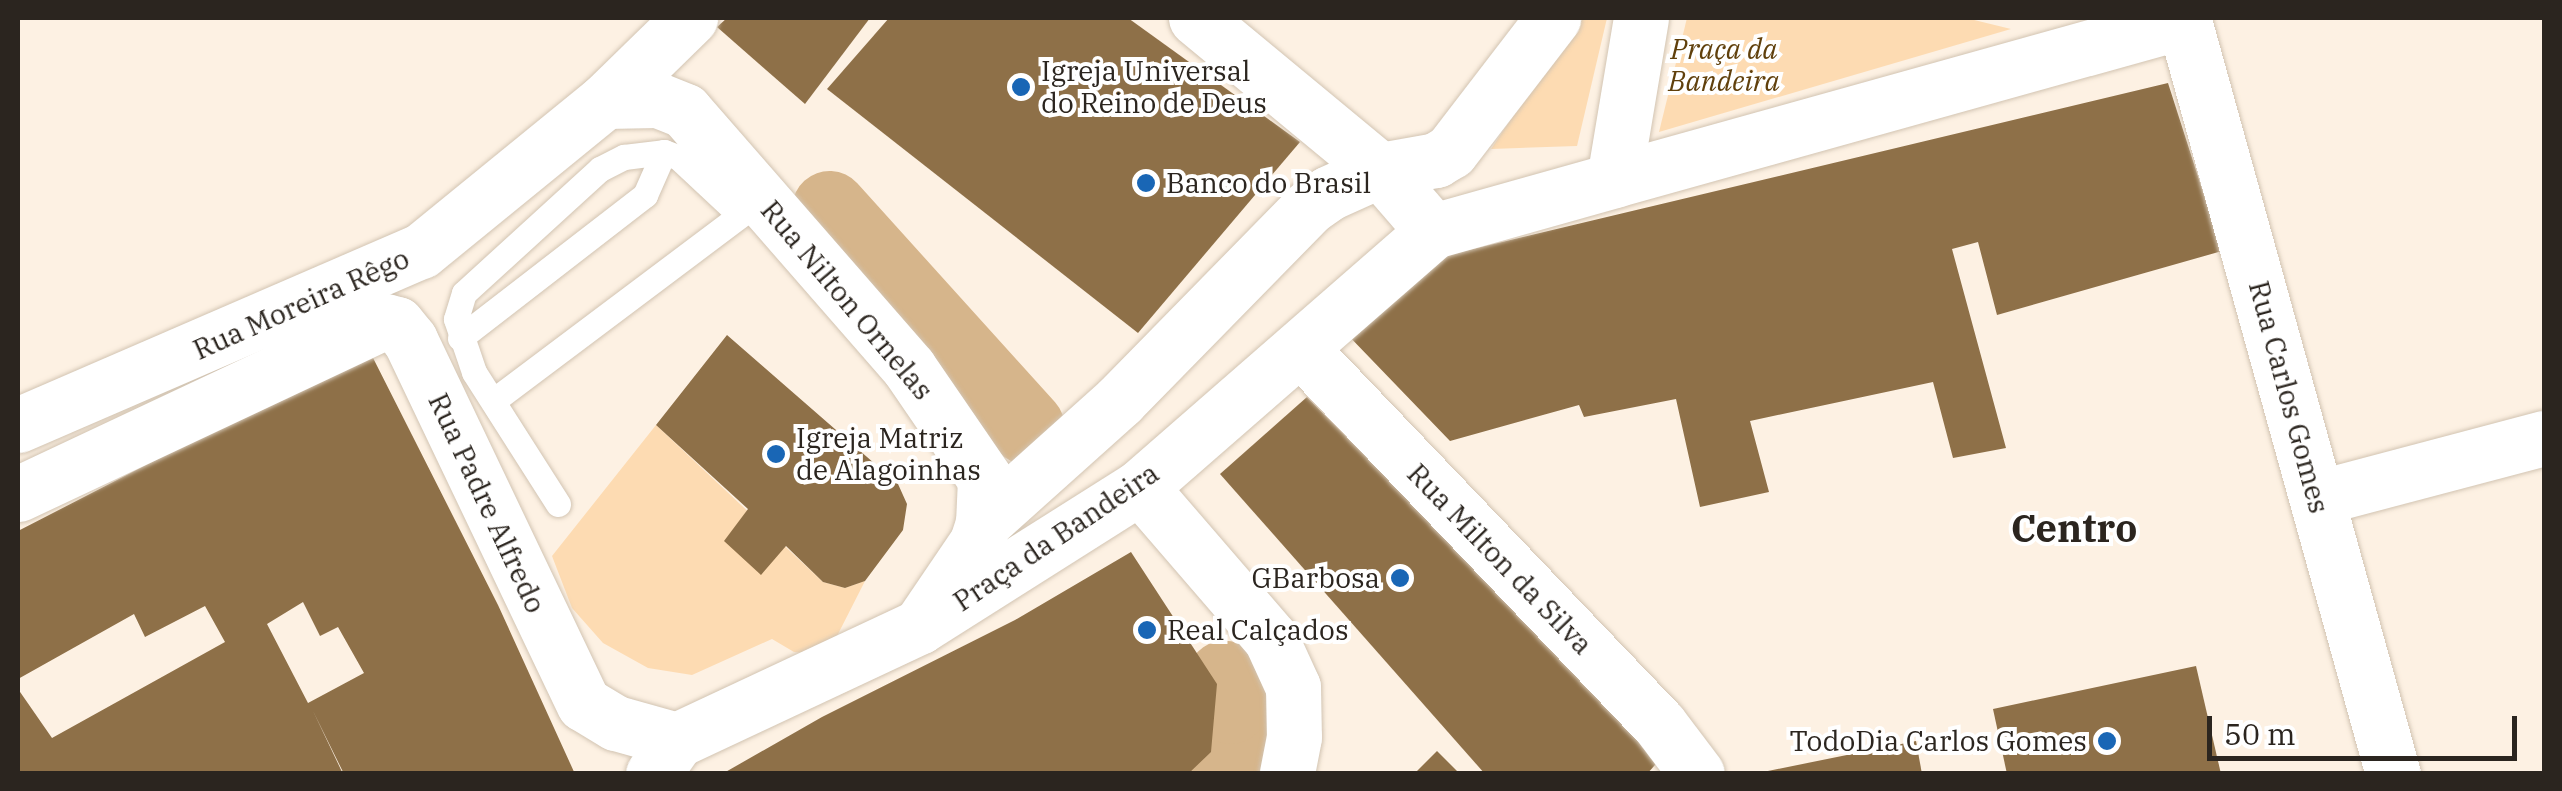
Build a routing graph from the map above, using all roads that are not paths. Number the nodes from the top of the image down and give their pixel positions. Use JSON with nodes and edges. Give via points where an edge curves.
{"nodes":[{"id":1,"x":690,"y":18,"type":"edge"},
{"id":2,"x":1196,"y":18,"type":"edge"},
{"id":3,"x":1553,"y":18,"type":"edge"},
{"id":4,"x":1641,"y":18,"type":"edge"},
{"id":5,"x":2162,"y":21,"type":"edge"},
{"id":6,"x":605,"y":101,"type":"junction"},
{"id":7,"x":664,"y":152,"type":"junction"},
{"id":8,"x":1380,"y":170,"type":"junction"},
{"id":9,"x":1614,"y":180,"type":"junction"},
{"id":10,"x":751,"y":207,"type":"junction"},
{"id":11,"x":1433,"y":232,"type":"junction"},
{"id":12,"x":421,"y":252,"type":"junction"},
{"id":13,"x":396,"y":324,"type":"junction"},
{"id":14,"x":460,"y":338,"type":"junction"},
{"id":15,"x":1300,"y":348,"type":"junction"},
{"id":16,"x":493,"y":401,"type":"junction"},
{"id":17,"x":18,"y":426,"type":"edge"},
{"id":18,"x":2544,"y":438,"type":"edge"},
{"id":19,"x":1140,"y":486,"type":"junction"},
{"id":20,"x":21,"y":495,"type":"edge"},
{"id":21,"x":2318,"y":498,"type":"junction"},
{"id":22,"x":558,"y":504,"type":"dead end"},
{"id":23,"x":983,"y":523,"type":"junction"},
{"id":24,"x":920,"y":626,"type":"junction"},
{"id":25,"x":572,"y":685,"type":"joint"},
{"id":26,"x":665,"y":757,"type":"edge"},
{"id":27,"x":1287,"y":774,"type":"edge"},
{"id":28,"x":1697,"y":774,"type":"edge"},
{"id":29,"x":2393,"y":774,"type":"edge"}],
"edges":[{"from":1,"to":6,"type":"main road","name":"Rua Moreira Rêgo"},
{"from":2,"to":8,"type":"main road"},
{"from":3,"to":8,"type":"main road","name":"Praça da Bandeira","via":[[1451,151]]},
{"from":4,"to":9,"type":"main road"},
{"from":5,"to":9,"type":"main road","name":"Praça da Bandeira"},
{"from":5,"to":21,"type":"main road","name":"Rua Carlos Gomes"},
{"from":6,"to":10,"type":"main road","name":"Rua Nilton Ornelas","via":[[676,104]]},
{"from":6,"to":12,"type":"main road","name":"Rua Moreira Rêgo"},
{"from":7,"to":10,"type":"lane"},
{"from":7,"to":14,"type":"lane","via":[[645,195]]},
{"from":7,"to":14,"type":"lane","via":[[600,169],[464,293],[456,319]]},
{"from":8,"to":11,"type":"main road"},
{"from":8,"to":23,"type":"main road","name":"Praça da Bandeira","via":[[1309,206],[1118,401]]},
{"from":9,"to":11,"type":"main road","name":"Praça da Bandeira"},
{"from":10,"to":16,"type":"lane"},
{"from":10,"to":23,"type":"main road","name":"Rua Nilton Ornelas","via":[[920,384],[984,479]]},
{"from":11,"to":15,"type":"main road","name":"Praça da Bandeira"},
{"from":12,"to":13,"type":"main road"},
{"from":12,"to":17,"type":"main road","name":"Rua Moreira Rêgo"},
{"from":13,"to":20,"type":"main road","name":"Rua Moreira Rêgo","via":[[385,321]]},
{"from":13,"to":25,"type":"main road","name":"Rua Padre Alfredo","via":[[410,340]]},
{"from":14,"to":16,"type":"lane"},
{"from":15,"to":19,"type":"main road","name":"Praça da Bandeira"},
{"from":15,"to":28,"type":"main road","name":"Rua Milton da Silva","via":[[1660,725]]},
{"from":16,"to":22,"type":"lane"},
{"from":18,"to":21,"type":"main road"},
{"from":19,"to":24,"type":"main road","name":"Praça da Bandeira"},
{"from":19,"to":27,"type":"main road","via":[[1271,640],[1293,688]]},
{"from":21,"to":29,"type":"main road","name":"Rua Carlos Gomes"},
{"from":23,"to":24,"type":"main road"},
{"from":24,"to":26,"type":"main road","name":"Praça da Bandeira"},
{"from":25,"to":26,"type":"main road","name":"Praça da Bandeira","via":[[596,714]]}]}
